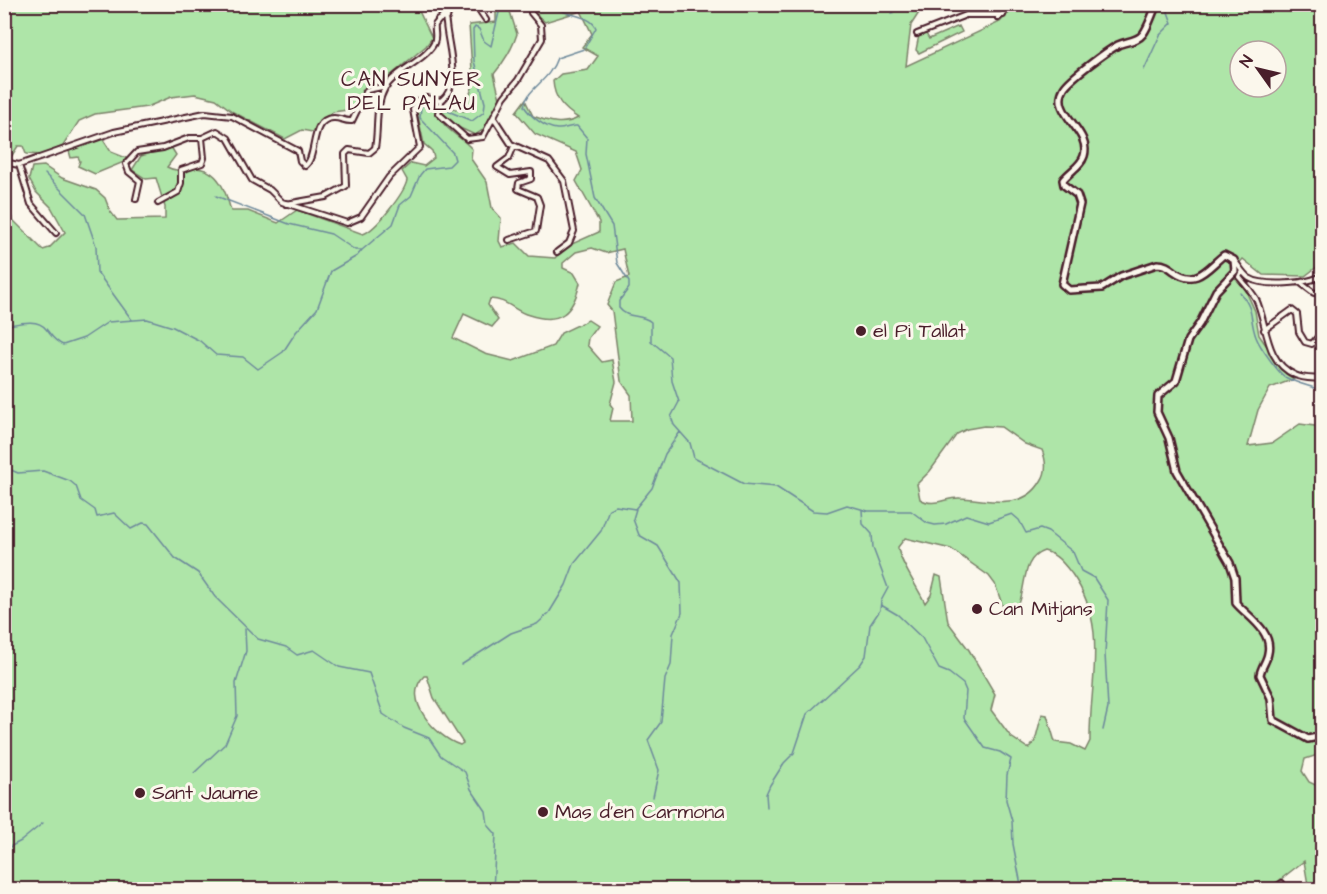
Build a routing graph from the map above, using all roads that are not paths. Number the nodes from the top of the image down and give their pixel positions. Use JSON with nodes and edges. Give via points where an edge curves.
{"nodes":[{"id":1,"x":475,"y":4,"type":"edge"},
{"id":2,"x":531,"y":4,"type":"edge"},
{"id":3,"x":1013,"y":4,"type":"edge"},
{"id":4,"x":1157,"y":4,"type":"edge"},
{"id":5,"x":452,"y":6,"type":"edge"},
{"id":6,"x":1003,"y":15,"type":"junction"},
{"id":7,"x":446,"y":16,"type":"junction"},
{"id":8,"x":998,"y":18,"type":"dead end"},
{"id":9,"x":486,"y":20,"type":"dead end"},
{"id":10,"x":917,"y":34,"type":"dead end"},
{"id":11,"x":387,"y":86,"type":"junction"},
{"id":12,"x":441,"y":101,"type":"junction"},
{"id":13,"x":494,"y":118,"type":"junction"},
{"id":14,"x":202,"y":138,"type":"junction"},
{"id":15,"x":514,"y":146,"type":"junction"},
{"id":16,"x":4,"y":162,"type":"edge"},
{"id":17,"x":19,"y":165,"type":"junction"},
{"id":18,"x":136,"y":199,"type":"dead end"},
{"id":19,"x":158,"y":203,"type":"dead end"},
{"id":20,"x":285,"y":204,"type":"junction"},
{"id":21,"x":57,"y":233,"type":"dead end"},
{"id":22,"x":509,"y":240,"type":"dead end"},
{"id":23,"x":557,"y":252,"type":"dead end"},
{"id":24,"x":1239,"y":273,"type":"junction"},
{"id":25,"x":1323,"y":276,"type":"edge"},
{"id":26,"x":1302,"y":284,"type":"junction"},
{"id":27,"x":1323,"y":292,"type":"edge"},
{"id":28,"x":1264,"y":330,"type":"junction"},
{"id":29,"x":1323,"y":332,"type":"edge"},
{"id":30,"x":1323,"y":379,"type":"edge"},
{"id":31,"x":1323,"y":736,"type":"edge"},
{"id":32,"x":1271,"y":890,"type":"edge"},
{"id":33,"x":1283,"y":890,"type":"edge"}],
"edges":[{"from":1,"to":9,"type":"street"},
{"from":2,"to":13,"type":"street","via":[[531,13],[541,25],[542,39]]},
{"from":3,"to":6,"type":"street"},
{"from":4,"to":24,"type":"street","via":[[1144,33],[1113,48],[1071,81],[1061,96],[1062,107],[1084,142],[1085,153],[1064,180],[1080,204],[1062,284],[1068,290],[1102,288],[1121,276],[1157,264],[1191,276],[1209,271],[1224,255],[1234,260]]},
{"from":5,"to":7,"type":"street"},
{"from":6,"to":8,"type":"street"},
{"from":6,"to":10,"type":"street","via":[[966,15]]},
{"from":7,"to":11,"type":"street","via":[[435,25],[431,47]]},
{"from":7,"to":12,"type":"street","via":[[452,86]]},
{"from":11,"to":17,"type":"street","via":[[368,90],[352,122],[334,117],[326,121],[314,138],[310,161],[305,166],[298,151],[270,135],[232,116],[205,113],[114,132]]},
{"from":11,"to":20,"type":"street","via":[[377,111],[375,148],[369,153],[349,150],[345,154],[346,186],[326,197]]},
{"from":12,"to":13,"type":"street","via":[[438,113],[467,139],[483,137]]},
{"from":12,"to":20,"type":"street","via":[[426,98],[417,102],[413,110],[420,147],[389,177],[358,220],[339,222]]},
{"from":13,"to":15,"type":"street"},
{"from":14,"to":18,"type":"street","via":[[189,138],[132,155],[126,164],[140,182]]},
{"from":14,"to":19,"type":"street","via":[[204,161],[181,170],[178,192]]},
{"from":14,"to":20,"type":"street","via":[[217,131],[226,135],[252,180]]},
{"from":15,"to":22,"type":"street","via":[[510,158],[497,167],[510,174],[531,172],[531,179],[519,183],[518,189],[537,197],[539,226],[536,231]]},
{"from":15,"to":23,"type":"street","via":[[549,161],[564,181],[574,231],[569,243]]},
{"from":16,"to":17,"type":"street"},
{"from":17,"to":21,"type":"street","via":[[31,204]]},
{"from":24,"to":26,"type":"street","via":[[1256,281]]},
{"from":24,"to":28,"type":"street","via":[[1257,302]]},
{"from":24,"to":31,"type":"street","via":[[1216,291],[1190,337],[1177,377],[1158,396],[1156,409],[1169,438],[1177,471],[1234,572],[1236,603],[1266,637],[1269,651],[1260,675],[1271,698],[1273,720],[1308,739]]},
{"from":25,"to":26,"type":"street"},
{"from":26,"to":27,"type":"street","via":[[1314,293]]},
{"from":28,"to":29,"type":"street","via":[[1292,310],[1297,314],[1299,332],[1305,342],[1312,344]]},
{"from":28,"to":30,"type":"street","via":[[1273,353],[1285,368],[1297,376]]},
{"from":32,"to":33,"type":"street","via":[[1282,883]]}]}
